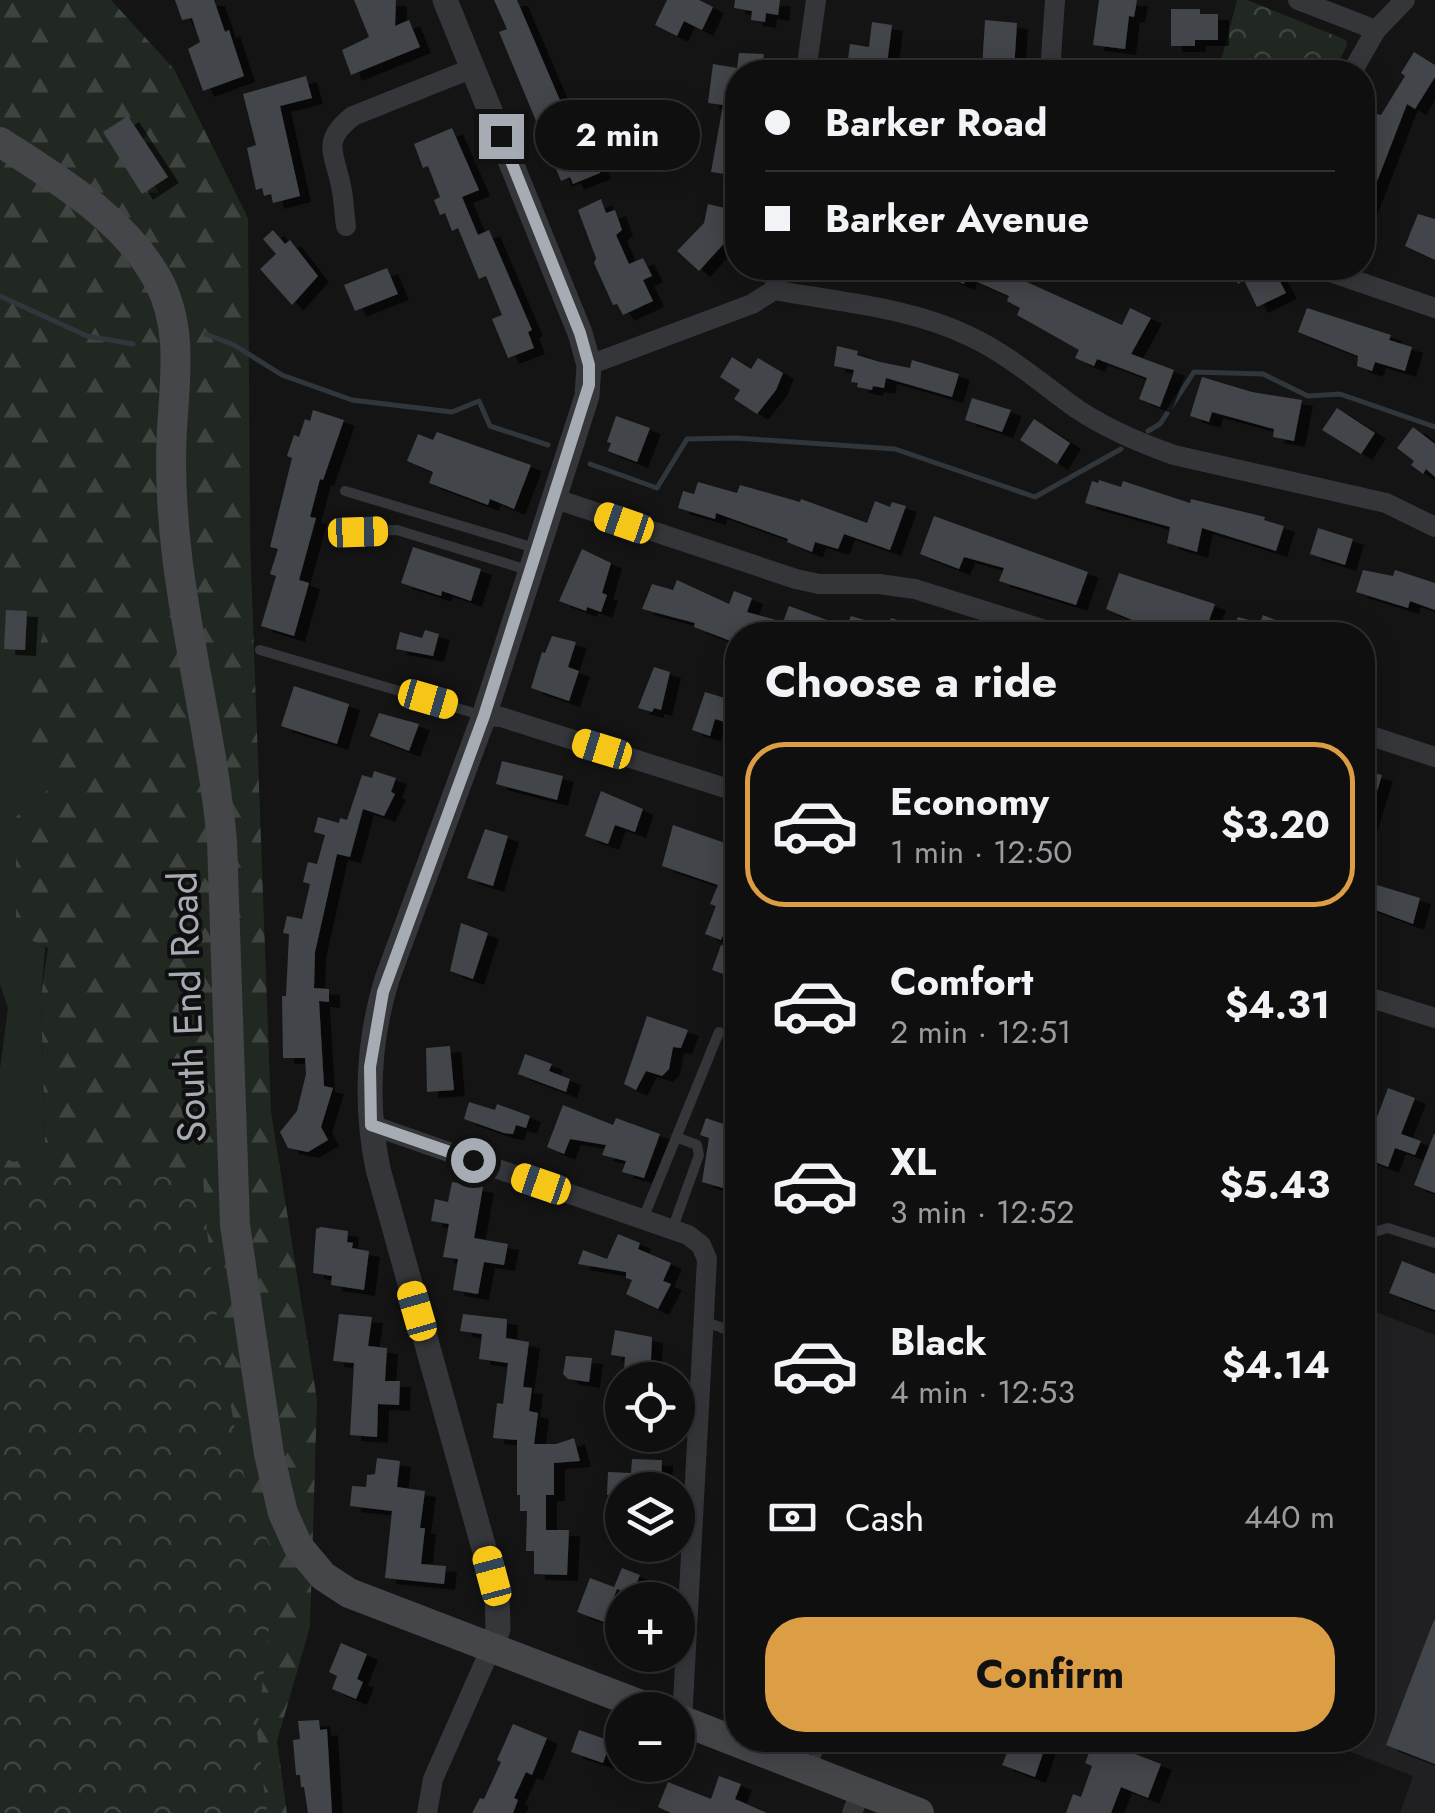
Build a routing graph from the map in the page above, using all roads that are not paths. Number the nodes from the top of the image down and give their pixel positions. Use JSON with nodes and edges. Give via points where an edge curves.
{"nodes":[{"id":1,"x":445,"y":0,"type":"edge"},
{"id":2,"x":816,"y":0,"type":"edge"},
{"id":3,"x":1056,"y":0,"type":"edge"},
{"id":4,"x":1298,"y":0,"type":"edge"},
{"id":5,"x":1406,"y":0,"type":"edge"},
{"id":6,"x":1376,"y":30,"type":"junction"},
{"id":7,"x":808,"y":60,"type":"edge"},
{"id":8,"x":1051,"y":60,"type":"edge"},
{"id":9,"x":1359,"y":60,"type":"edge"},
{"id":10,"x":473,"y":68,"type":"junction"},
{"id":11,"x":0,"y":142,"type":"edge"},
{"id":12,"x":346,"y":226,"type":"dead end"},
{"id":13,"x":776,"y":280,"type":"edge"},
{"id":14,"x":1354,"y":280,"type":"edge"},
{"id":15,"x":774,"y":290,"type":"junction"},
{"id":16,"x":1435,"y":308,"type":"edge"},
{"id":17,"x":589,"y":365,"type":"junction"},
{"id":18,"x":345,"y":491,"type":"dead end"},
{"id":19,"x":556,"y":498,"type":"junction"},
{"id":20,"x":1435,"y":527,"type":"edge"},
{"id":21,"x":358,"y":532,"type":"dead end"},
{"id":22,"x":535,"y":560,"type":"junction"},
{"id":23,"x":1021,"y":622,"type":"edge"},
{"id":24,"x":260,"y":650,"type":"dead end"},
{"id":25,"x":484,"y":716,"type":"junction"},
{"id":26,"x":1375,"y":737,"type":"edge"},
{"id":27,"x":1435,"y":757,"type":"edge"},
{"id":28,"x":725,"y":788,"type":"edge"},
{"id":29,"x":1375,"y":999,"type":"edge"},
{"id":30,"x":1435,"y":1018,"type":"edge"},
{"id":31,"x":719,"y":1032,"type":"dead end"},
{"id":32,"x":371,"y":1125,"type":"junction"},
{"id":33,"x":676,"y":1136,"type":"junction"},
{"id":34,"x":643,"y":1220,"type":"junction"},
{"id":35,"x":672,"y":1230,"type":"junction"},
{"id":36,"x":1375,"y":1232,"type":"edge"},
{"id":37,"x":1435,"y":1243,"type":"edge"},
{"id":38,"x":704,"y":1321,"type":"junction"},
{"id":39,"x":725,"y":1329,"type":"edge"},
{"id":40,"x":491,"y":1648,"type":"junction"},
{"id":41,"x":607,"y":1692,"type":"edge"},
{"id":42,"x":673,"y":1692,"type":"edge"},
{"id":43,"x":695,"y":1725,"type":"edge"},
{"id":44,"x":725,"y":1737,"type":"edge"},
{"id":45,"x":763,"y":1752,"type":"edge"},
{"id":46,"x":818,"y":1752,"type":"edge"},
{"id":47,"x":812,"y":1771,"type":"junction"},
{"id":48,"x":857,"y":1802,"type":"edge"},
{"id":49,"x":426,"y":1813,"type":"edge"},
{"id":50,"x":919,"y":1813,"type":"edge"}],
"edges":[{"from":1,"to":10,"type":"street"},
{"from":2,"to":7,"type":"street"},
{"from":3,"to":8,"type":"street"},
{"from":4,"to":6,"type":"street"},
{"from":5,"to":6,"type":"street"},
{"from":6,"to":9,"type":"street"},
{"from":10,"to":12,"type":"street","via":[[338,128],[332,158]]},
{"from":10,"to":17,"type":"street"},
{"from":11,"to":40,"type":"main road","name":"South End Road","via":[[126,237],[159,283],[171,316],[172,528],[222,841],[235,1225],[283,1513],[310,1564],[339,1588]]},
{"from":13,"to":15,"type":"street"},
{"from":14,"to":16,"type":"street"},
{"from":15,"to":17,"type":"street"},
{"from":15,"to":20,"type":"street","via":[[946,326],[1144,444],[1386,504]]},
{"from":17,"to":19,"type":"street","via":[[587,396]]},
{"from":18,"to":22,"type":"lane"},
{"from":19,"to":22,"type":"street"},
{"from":19,"to":23,"type":"street","via":[[809,582],[915,588]]},
{"from":21,"to":22,"type":"lane","via":[[397,530]]},
{"from":22,"to":25,"type":"street"},
{"from":24,"to":25,"type":"lane"},
{"from":25,"to":28,"type":"street"},
{"from":25,"to":32,"type":"street","via":[[383,992],[370,1067]]},
{"from":26,"to":27,"type":"street"},
{"from":29,"to":30,"type":"street"},
{"from":31,"to":33,"type":"lane"},
{"from":32,"to":34,"type":"street"},
{"from":32,"to":40,"type":"street","via":[[386,1203],[497,1595]]},
{"from":33,"to":34,"type":"lane"},
{"from":33,"to":35,"type":"lane","via":[[697,1145],[700,1155]]},
{"from":34,"to":35,"type":"street"},
{"from":35,"to":38,"type":"street","via":[[701,1245],[707,1258]]},
{"from":36,"to":37,"type":"lane","via":[[1388,1228]]},
{"from":38,"to":39,"type":"lane"},
{"from":38,"to":42,"type":"street"},
{"from":40,"to":41,"type":"main road","name":"South End Road"},
{"from":40,"to":49,"type":"street","via":[[433,1780]]},
{"from":43,"to":44,"type":"main road","name":"South End Road"},
{"from":45,"to":47,"type":"main road","name":"South End Road"},
{"from":46,"to":47,"type":"lane"},
{"from":47,"to":48,"type":"main road","name":"South End Road"},
{"from":48,"to":50,"type":"main road","name":"South End Road"}]}
